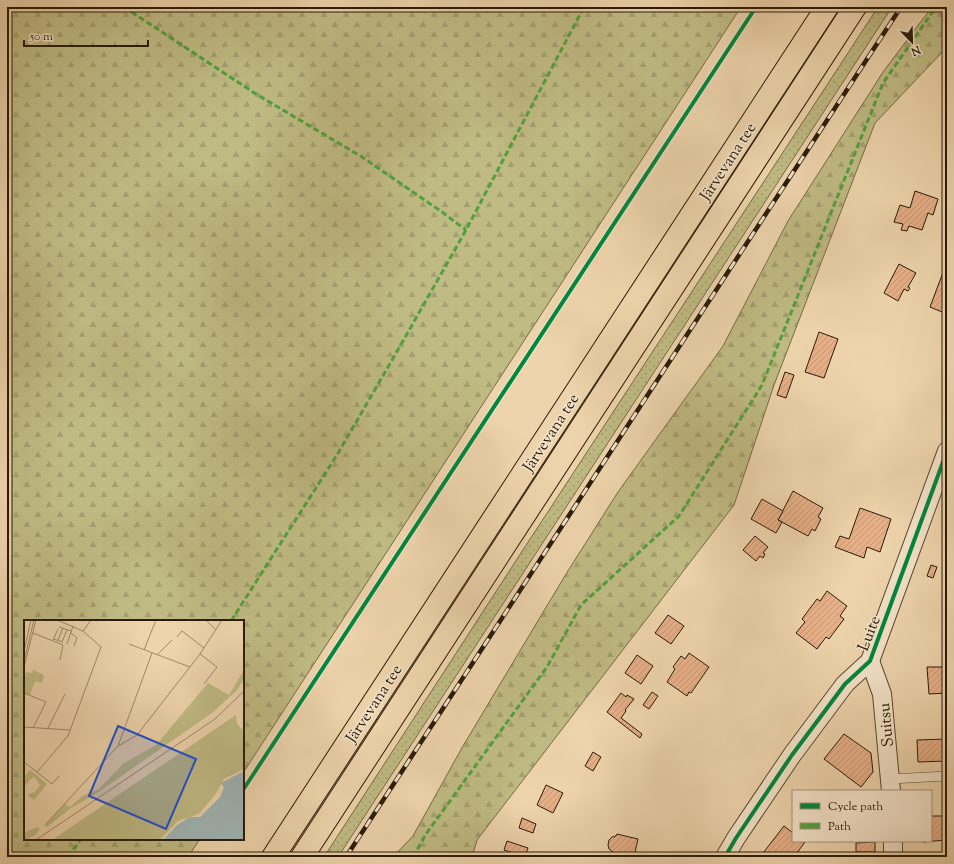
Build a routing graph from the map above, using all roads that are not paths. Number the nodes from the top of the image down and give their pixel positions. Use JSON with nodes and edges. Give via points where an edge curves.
{"nodes":[{"id":1,"x":827,"y":7,"type":"edge"},
{"id":2,"x":855,"y":7,"type":"edge"},
{"id":3,"x":947,"y":451,"type":"edge"},
{"id":4,"x":870,"y":661,"type":"junction"},
{"id":5,"x":947,"y":776,"type":"edge"},
{"id":6,"x":890,"y":785,"type":"edge"},
{"id":7,"x":893,"y":842,"type":"edge"},
{"id":8,"x":273,"y":857,"type":"edge"},
{"id":9,"x":302,"y":857,"type":"edge"},
{"id":10,"x":725,"y":857,"type":"edge"},
{"id":11,"x":893,"y":857,"type":"edge"}],
"edges":[{"from":1,"to":8,"type":"highway","name":"Järvevana tee"},
{"from":2,"to":9,"type":"highway","name":"Järvevana tee"},
{"from":3,"to":4,"type":"street","name":"Luite"},
{"from":4,"to":6,"type":"street","name":"Suitsu","via":[[882,694]]},
{"from":4,"to":10,"type":"street","name":"Luite","via":[[845,684],[792,755]]},
{"from":5,"to":6,"type":"lane"},
{"from":7,"to":11,"type":"street"}]}
